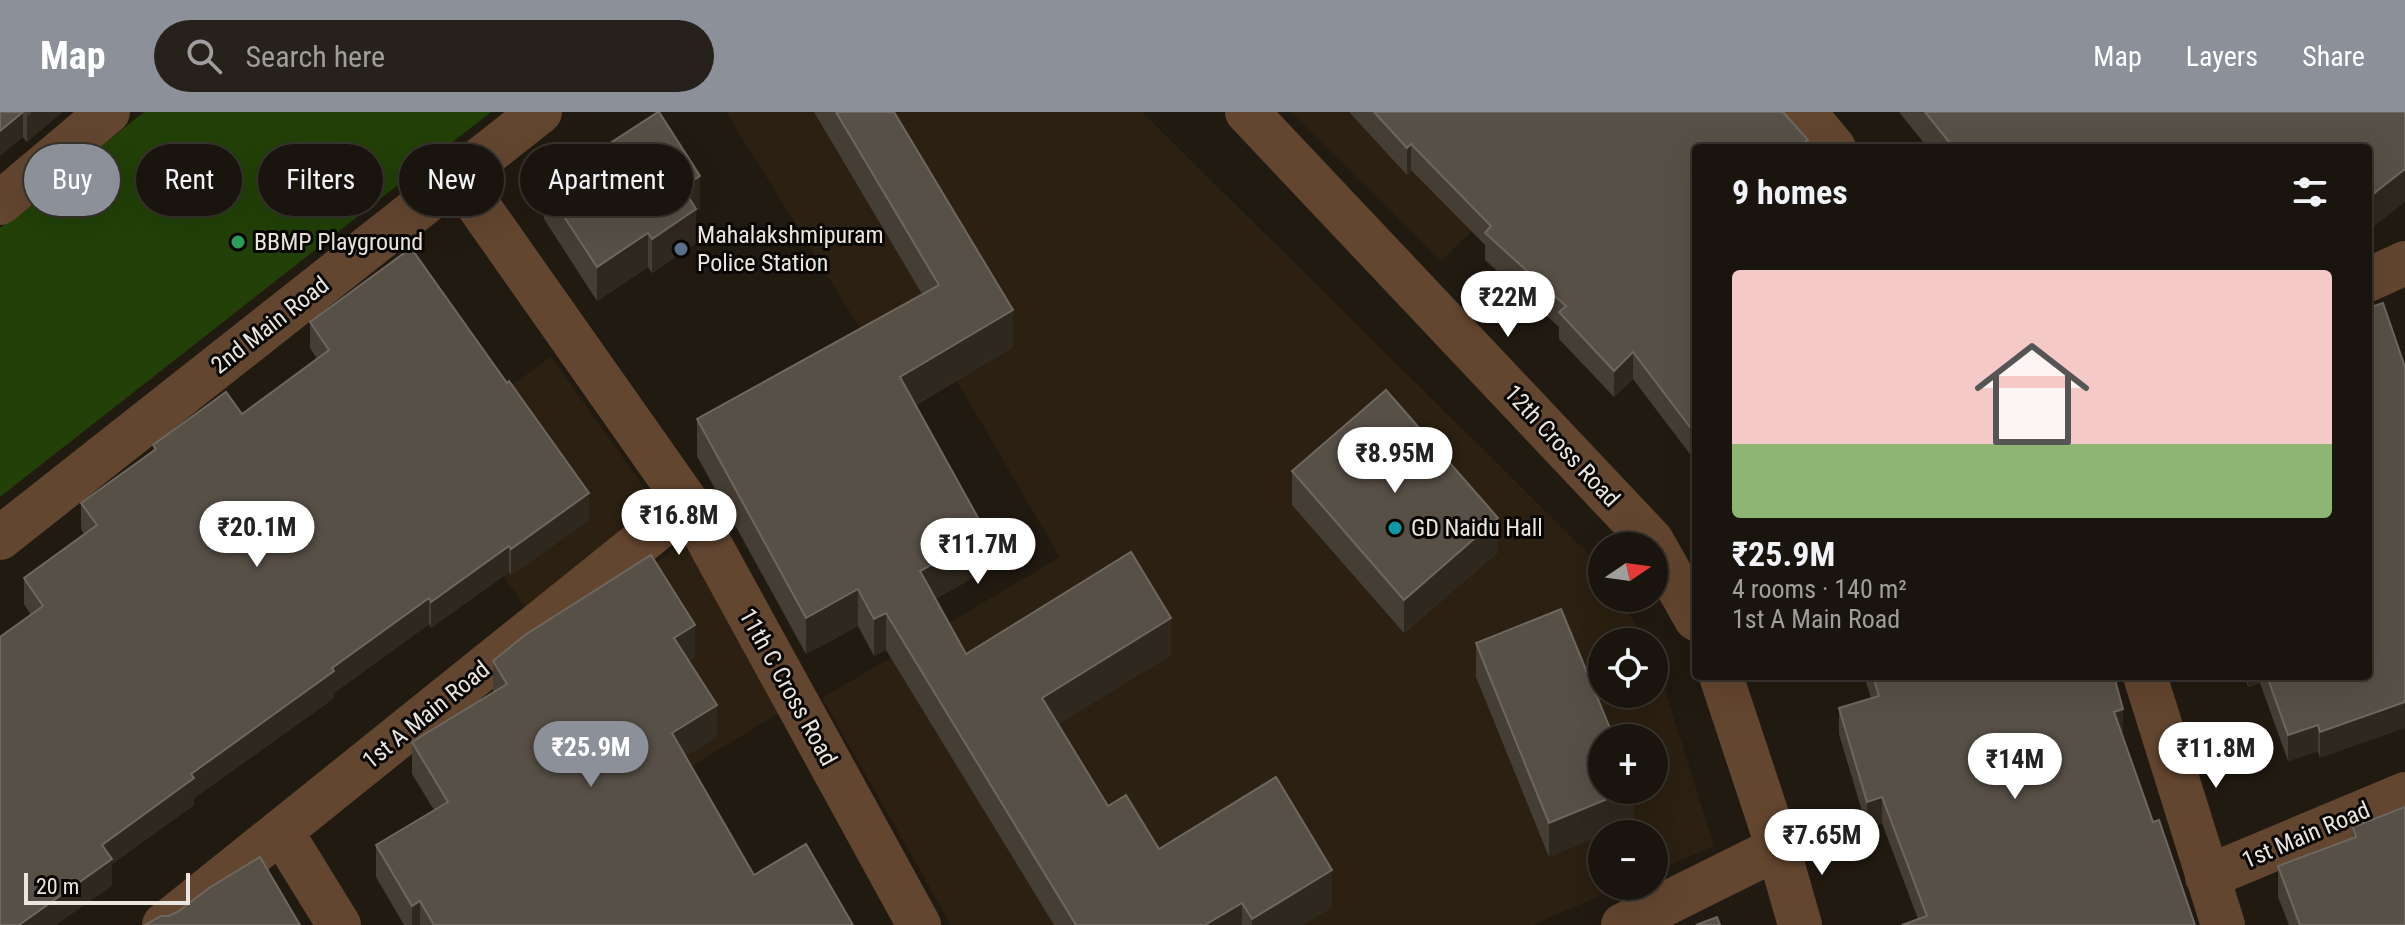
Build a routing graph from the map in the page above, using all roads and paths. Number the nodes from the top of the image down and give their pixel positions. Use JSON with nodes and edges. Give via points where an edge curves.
{"nodes":[{"id":1,"x":108,"y":112,"type":"edge"},
{"id":2,"x":540,"y":112,"type":"edge"},
{"id":3,"x":1247,"y":112,"type":"edge"},
{"id":4,"x":1804,"y":112,"type":"edge"},
{"id":5,"x":500,"y":144,"type":"edge"},
{"id":6,"x":1831,"y":144,"type":"edge"},
{"id":7,"x":0,"y":203,"type":"edge"},
{"id":8,"x":409,"y":216,"type":"edge"},
{"id":9,"x":485,"y":216,"type":"edge"},
{"id":10,"x":2405,"y":263,"type":"edge"},
{"id":11,"x":2372,"y":278,"type":"edge"},
{"id":12,"x":688,"y":504,"type":"junction"},
{"id":13,"x":0,"y":538,"type":"edge"},
{"id":14,"x":1692,"y":612,"type":"edge"},
{"id":15,"x":1722,"y":680,"type":"edge"},
{"id":16,"x":2146,"y":680,"type":"edge"},
{"id":17,"x":2405,"y":794,"type":"edge"},
{"id":18,"x":281,"y":831,"type":"junction"},
{"id":19,"x":1778,"y":848,"type":"junction"},
{"id":20,"x":2207,"y":877,"type":"junction"},
{"id":21,"x":164,"y":925,"type":"edge"},
{"id":22,"x":339,"y":925,"type":"edge"},
{"id":23,"x":919,"y":925,"type":"edge"},
{"id":24,"x":1623,"y":925,"type":"edge"},
{"id":25,"x":1800,"y":925,"type":"edge"},
{"id":26,"x":2223,"y":925,"type":"edge"}],
"edges":[{"from":1,"to":7,"type":"street"},
{"from":2,"to":5,"type":"street","name":"2nd Main Road"},
{"from":3,"to":14,"type":"street","name":"12th Cross Road","via":[[1652,541]]},
{"from":4,"to":6,"type":"street"},
{"from":8,"to":13,"type":"street","name":"2nd Main Road"},
{"from":9,"to":12,"type":"street","name":"11th C Cross Road"},
{"from":10,"to":11,"type":"street"},
{"from":12,"to":18,"type":"street","name":"1st A Main Road"},
{"from":12,"to":23,"type":"street","name":"11th C Cross Road"},
{"from":15,"to":19,"type":"street"},
{"from":16,"to":20,"type":"street"},
{"from":17,"to":20,"type":"street","name":"1st Main Road"},
{"from":18,"to":21,"type":"street","name":"1st A Main Road"},
{"from":18,"to":22,"type":"street"},
{"from":19,"to":24,"type":"street"},
{"from":19,"to":25,"type":"street"},
{"from":20,"to":26,"type":"street"}]}
